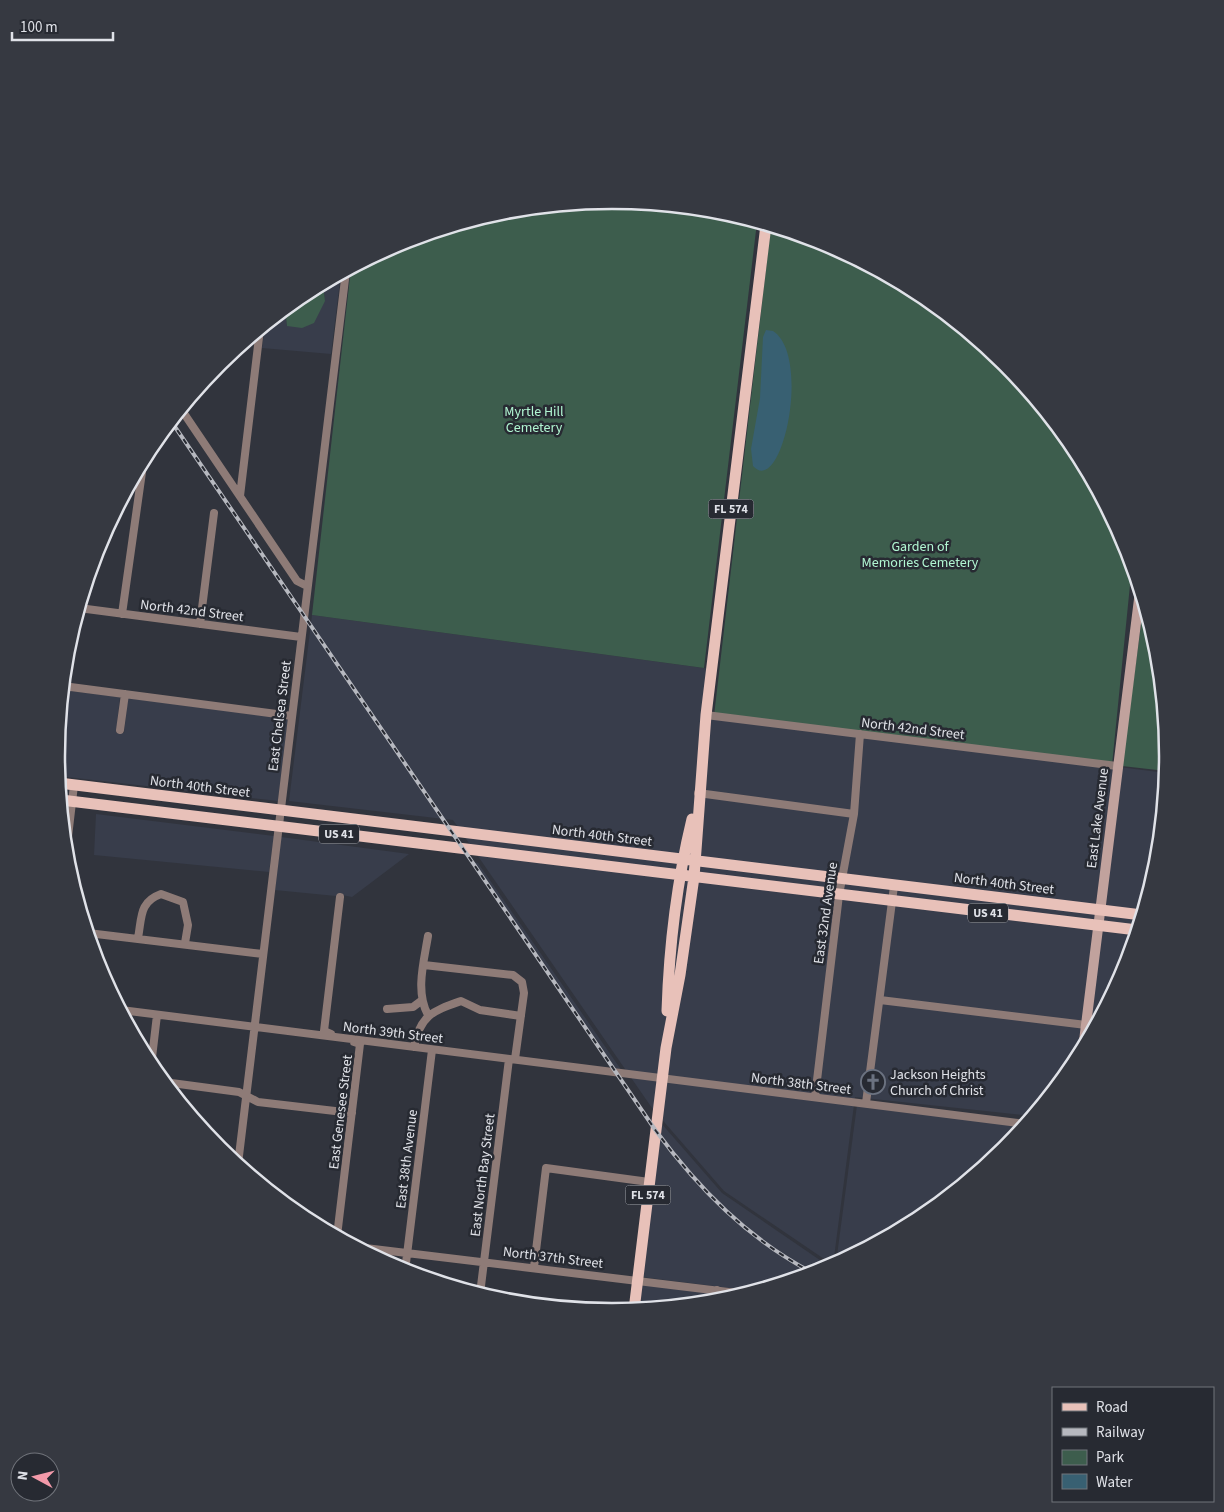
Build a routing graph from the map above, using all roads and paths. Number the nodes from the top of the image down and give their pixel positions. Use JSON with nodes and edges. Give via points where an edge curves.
{"nodes":[{"id":1,"x":765,"y":231,"type":"edge"},
{"id":2,"x":345,"y":279,"type":"edge"},
{"id":3,"x":259,"y":339,"type":"edge"},
{"id":4,"x":185,"y":415,"type":"edge"},
{"id":5,"x":141,"y":477,"type":"edge"},
{"id":6,"x":240,"y":496,"type":"junction"},
{"id":7,"x":214,"y":512,"type":"dead end"},
{"id":8,"x":307,"y":586,"type":"junction"},
{"id":9,"x":1138,"y":607,"type":"edge"},
{"id":10,"x":85,"y":609,"type":"edge"},
{"id":11,"x":122,"y":614,"type":"junction"},
{"id":12,"x":200,"y":624,"type":"junction"},
{"id":13,"x":301,"y":637,"type":"junction"},
{"id":14,"x":70,"y":687,"type":"edge"},
{"id":15,"x":125,"y":694,"type":"junction"},
{"id":16,"x":706,"y":715,"type":"junction"},
{"id":17,"x":292,"y":716,"type":"junction"},
{"id":18,"x":120,"y":730,"type":"dead end"},
{"id":19,"x":860,"y":734,"type":"junction"},
{"id":20,"x":1117,"y":766,"type":"junction"},
{"id":21,"x":66,"y":784,"type":"edge"},
{"id":22,"x":74,"y":785,"type":"junction"},
{"id":23,"x":113,"y":790,"type":"junction"},
{"id":24,"x":698,"y":793,"type":"junction"},
{"id":25,"x":174,"y":797,"type":"junction"},
{"id":26,"x":67,"y":799,"type":"edge"},
{"id":27,"x":66,"y":800,"type":"edge"},
{"id":28,"x":111,"y":806,"type":"junction"},
{"id":29,"x":280,"y":811,"type":"junction"},
{"id":30,"x":172,"y":813,"type":"junction"},
{"id":31,"x":854,"y":814,"type":"junction"},
{"id":32,"x":279,"y":826,"type":"junction"},
{"id":33,"x":408,"y":826,"type":"junction"},
{"id":34,"x":406,"y":842,"type":"junction"},
{"id":35,"x":552,"y":844,"type":"junction"},
{"id":36,"x":550,"y":860,"type":"junction"},
{"id":37,"x":689,"y":861,"type":"junction"},
{"id":38,"x":681,"y":876,"type":"junction"},
{"id":39,"x":694,"y":877,"type":"junction"},
{"id":40,"x":841,"y":879,"type":"junction"},
{"id":41,"x":894,"y":886,"type":"junction"},
{"id":42,"x":839,"y":895,"type":"junction"},
{"id":43,"x":996,"y":897,"type":"junction"},
{"id":44,"x":340,"y":898,"type":"dead end"},
{"id":45,"x":892,"y":901,"type":"junction"},
{"id":46,"x":1100,"y":910,"type":"junction"},
{"id":47,"x":994,"y":914,"type":"junction"},
{"id":48,"x":1135,"y":914,"type":"edge"},
{"id":49,"x":1098,"y":926,"type":"junction"},
{"id":50,"x":1131,"y":929,"type":"edge"},
{"id":51,"x":95,"y":934,"type":"edge"},
{"id":52,"x":428,"y":936,"type":"dead end"},
{"id":53,"x":138,"y":938,"type":"junction"},
{"id":54,"x":185,"y":943,"type":"junction"},
{"id":55,"x":263,"y":954,"type":"junction"},
{"id":56,"x":424,"y":965,"type":"junction"},
{"id":57,"x":880,"y":1000,"type":"junction"},
{"id":58,"x":421,"y":1002,"type":"junction"},
{"id":59,"x":387,"y":1009,"type":"dead end"},
{"id":60,"x":128,"y":1011,"type":"edge"},
{"id":61,"x":157,"y":1015,"type":"junction"},
{"id":62,"x":428,"y":1015,"type":"junction"},
{"id":63,"x":521,"y":1016,"type":"junction"},
{"id":64,"x":1086,"y":1025,"type":"junction"},
{"id":65,"x":254,"y":1027,"type":"junction"},
{"id":66,"x":1085,"y":1031,"type":"edge"},
{"id":67,"x":342,"y":1038,"type":"junction"},
{"id":68,"x":414,"y":1048,"type":"junction"},
{"id":69,"x":666,"y":1048,"type":"junction"},
{"id":70,"x":432,"y":1050,"type":"junction"},
{"id":71,"x":153,"y":1053,"type":"edge"},
{"id":72,"x":512,"y":1059,"type":"junction"},
{"id":73,"x":662,"y":1080,"type":"junction"},
{"id":74,"x":174,"y":1083,"type":"edge"},
{"id":75,"x":246,"y":1094,"type":"junction"},
{"id":76,"x":815,"y":1097,"type":"junction"},
{"id":77,"x":866,"y":1103,"type":"junction"},
{"id":78,"x":352,"y":1113,"type":"junction"},
{"id":79,"x":1018,"y":1123,"type":"edge"},
{"id":80,"x":238,"y":1155,"type":"edge"},
{"id":81,"x":649,"y":1182,"type":"junction"},
{"id":82,"x":338,"y":1230,"type":"edge"},
{"id":83,"x":374,"y":1249,"type":"edge"},
{"id":84,"x":407,"y":1252,"type":"junction"},
{"id":85,"x":484,"y":1261,"type":"junction"},
{"id":86,"x":406,"y":1262,"type":"edge"},
{"id":87,"x":534,"y":1267,"type":"junction"},
{"id":88,"x":637,"y":1280,"type":"junction"},
{"id":89,"x":481,"y":1286,"type":"edge"},
{"id":90,"x":717,"y":1290,"type":"joint"},
{"id":91,"x":724,"y":1291,"type":"edge"},
{"id":92,"x":635,"y":1302,"type":"edge"}],
"edges":[{"from":1,"to":16,"type":"main road","number":"FL 574"},
{"from":2,"to":8,"type":"street","name":"East Chelsea Street"},
{"from":3,"to":6,"type":"street"},
{"from":4,"to":6,"type":"street"},
{"from":5,"to":11,"type":"street"},
{"from":6,"to":8,"type":"street","via":[[297,581]]},
{"from":7,"to":12,"type":"street"},
{"from":8,"to":13,"type":"street","name":"East Chelsea Street"},
{"from":9,"to":20,"type":"street","name":"East Lake Avenue"},
{"from":10,"to":11,"type":"street","name":"North 42nd Street"},
{"from":11,"to":12,"type":"street","name":"North 42nd Street"},
{"from":12,"to":13,"type":"street","name":"North 42nd Street"},
{"from":13,"to":17,"type":"street","name":"East Chelsea Street"},
{"from":14,"to":15,"type":"street"},
{"from":15,"to":17,"type":"street"},
{"from":15,"to":18,"type":"street"},
{"from":16,"to":19,"type":"street","name":"North 42nd Street"},
{"from":16,"to":24,"type":"main road","number":"FL 574"},
{"from":17,"to":29,"type":"street","name":"East Chelsea Street"},
{"from":19,"to":20,"type":"street","name":"North 42nd Street"},
{"from":19,"to":31,"type":"street","name":"East 32nd Avenue"},
{"from":20,"to":46,"type":"street","name":"East Lake Avenue"},
{"from":21,"to":22,"type":"main road","name":"North 40th Street","number":"US 41"},
{"from":22,"to":23,"type":"main road","name":"North 40th Street","number":"US 41"},
{"from":22,"to":26,"type":"street"},
{"from":23,"to":25,"type":"main road","name":"North 40th Street","number":"US 41"},
{"from":23,"to":28,"type":"street"},
{"from":24,"to":31,"type":"street"},
{"from":24,"to":37,"type":"main road","number":"FL 574"},
{"from":25,"to":29,"type":"main road","name":"North 40th Street","number":"US 41"},
{"from":25,"to":30,"type":"street"},
{"from":27,"to":28,"type":"main road","number":"US 41"},
{"from":28,"to":30,"type":"main road","number":"US 41"},
{"from":29,"to":32,"type":"street","name":"East Chelsea Street"},
{"from":29,"to":33,"type":"main road","name":"North 40th Street","number":"US 41"},
{"from":30,"to":32,"type":"main road","number":"US 41"},
{"from":31,"to":40,"type":"street","name":"East 32nd Avenue"},
{"from":32,"to":34,"type":"main road","number":"US 41"},
{"from":32,"to":55,"type":"street","name":"East Chelsea Street"},
{"from":33,"to":34,"type":"street"},
{"from":33,"to":35,"type":"main road","name":"North 40th Street","number":"US 41"},
{"from":34,"to":36,"type":"main road","number":"US 41"},
{"from":35,"to":36,"type":"street"},
{"from":35,"to":37,"type":"main road","name":"North 40th Street","number":"US 41"},
{"from":36,"to":38,"type":"main road","number":"US 41"},
{"from":37,"to":38,"type":"main road","number":"FL 574"},
{"from":37,"to":39,"type":"main road","number":"FL 574"},
{"from":37,"to":40,"type":"main road","name":"North 40th Street","number":"US 41"},
{"from":38,"to":39,"type":"main road","number":"US 41"},
{"from":38,"to":69,"type":"main road","number":"FL 574","via":[[670,966]]},
{"from":39,"to":42,"type":"main road","number":"US 41"},
{"from":39,"to":69,"type":"main road","number":"FL 574"},
{"from":40,"to":41,"type":"main road","name":"North 40th Street","number":"US 41"},
{"from":40,"to":42,"type":"street","name":"East 32nd Avenue"},
{"from":41,"to":43,"type":"main road","name":"North 40th Street","number":"US 41"},
{"from":41,"to":45,"type":"street"},
{"from":42,"to":45,"type":"main road","number":"US 41"},
{"from":42,"to":76,"type":"street","name":"East 32nd Avenue"},
{"from":43,"to":46,"type":"main road","name":"North 40th Street","number":"US 41"},
{"from":43,"to":47,"type":"street"},
{"from":44,"to":67,"type":"street","name":"East Genesee Street","via":[[324,1032]]},
{"from":45,"to":47,"type":"main road","number":"US 41"},
{"from":45,"to":57,"type":"street"},
{"from":46,"to":48,"type":"main road","name":"North 40th Street","number":"US 41"},
{"from":46,"to":49,"type":"street","name":"East Lake Avenue"},
{"from":47,"to":49,"type":"main road","number":"US 41"},
{"from":49,"to":50,"type":"main road","number":"US 41"},
{"from":49,"to":64,"type":"street","name":"East Lake Avenue"},
{"from":51,"to":53,"type":"street"},
{"from":52,"to":56,"type":"street"},
{"from":53,"to":54,"type":"street"},
{"from":53,"to":54,"type":"street","via":[[144,904],[161,894],[183,902],[188,925]]},
{"from":54,"to":55,"type":"street"},
{"from":55,"to":65,"type":"street","name":"East Chelsea Street"},
{"from":56,"to":58,"type":"street"},
{"from":56,"to":63,"type":"street","name":"East North Bay Street","via":[[513,975],[524,986]]},
{"from":57,"to":64,"type":"street"},
{"from":57,"to":77,"type":"street"},
{"from":58,"to":59,"type":"street","via":[[408,1008]]},
{"from":58,"to":62,"type":"street"},
{"from":60,"to":61,"type":"street","name":"North 39th Street"},
{"from":61,"to":65,"type":"street","name":"North 39th Street"},
{"from":61,"to":71,"type":"street"},
{"from":62,"to":63,"type":"street","via":[[462,1001],[480,1010]]},
{"from":62,"to":68,"type":"street","via":[[418,1030]]},
{"from":63,"to":72,"type":"street","name":"East North Bay Street"},
{"from":64,"to":66,"type":"street","name":"East Lake Avenue"},
{"from":65,"to":67,"type":"street","name":"North 39th Street"},
{"from":65,"to":75,"type":"street","name":"East Chelsea Street"},
{"from":67,"to":68,"type":"street","name":"North 39th Street"},
{"from":67,"to":78,"type":"street","name":"East Genesee Street","via":[[360,1044]]},
{"from":68,"to":70,"type":"street","name":"North 39th Street"},
{"from":69,"to":73,"type":"main road","number":"FL 574"},
{"from":70,"to":72,"type":"street","name":"North 39th Street"},
{"from":70,"to":84,"type":"street","name":"East 38th Avenue"},
{"from":72,"to":73,"type":"street","name":"North 39th Street"},
{"from":72,"to":85,"type":"street","name":"East North Bay Street"},
{"from":73,"to":76,"type":"street","name":"North 38th Street"},
{"from":73,"to":81,"type":"main road","number":"FL 574"},
{"from":74,"to":75,"type":"street"},
{"from":75,"to":78,"type":"street","via":[[258,1102]]},
{"from":75,"to":80,"type":"street","name":"East Chelsea Street"},
{"from":76,"to":77,"type":"street","name":"North 38th Street"},
{"from":77,"to":79,"type":"street","name":"North 38th Street"},
{"from":78,"to":82,"type":"street","name":"East Genesee Street"},
{"from":81,"to":87,"type":"street","via":[[546,1168]]},
{"from":81,"to":88,"type":"main road","number":"FL 574"},
{"from":83,"to":84,"type":"street","name":"North 37th Street"},
{"from":84,"to":85,"type":"street","name":"North 37th Street"},
{"from":84,"to":86,"type":"street","name":"East 38th Avenue"},
{"from":85,"to":87,"type":"street","name":"North 37th Street"},
{"from":85,"to":89,"type":"street","name":"East North Bay Street"},
{"from":87,"to":88,"type":"street","name":"North 37th Street"},
{"from":88,"to":90,"type":"street","name":"North 37th Street"},
{"from":88,"to":92,"type":"main road","number":"FL 574"},
{"from":90,"to":91,"type":"street","name":"North 37th Street"}]}
